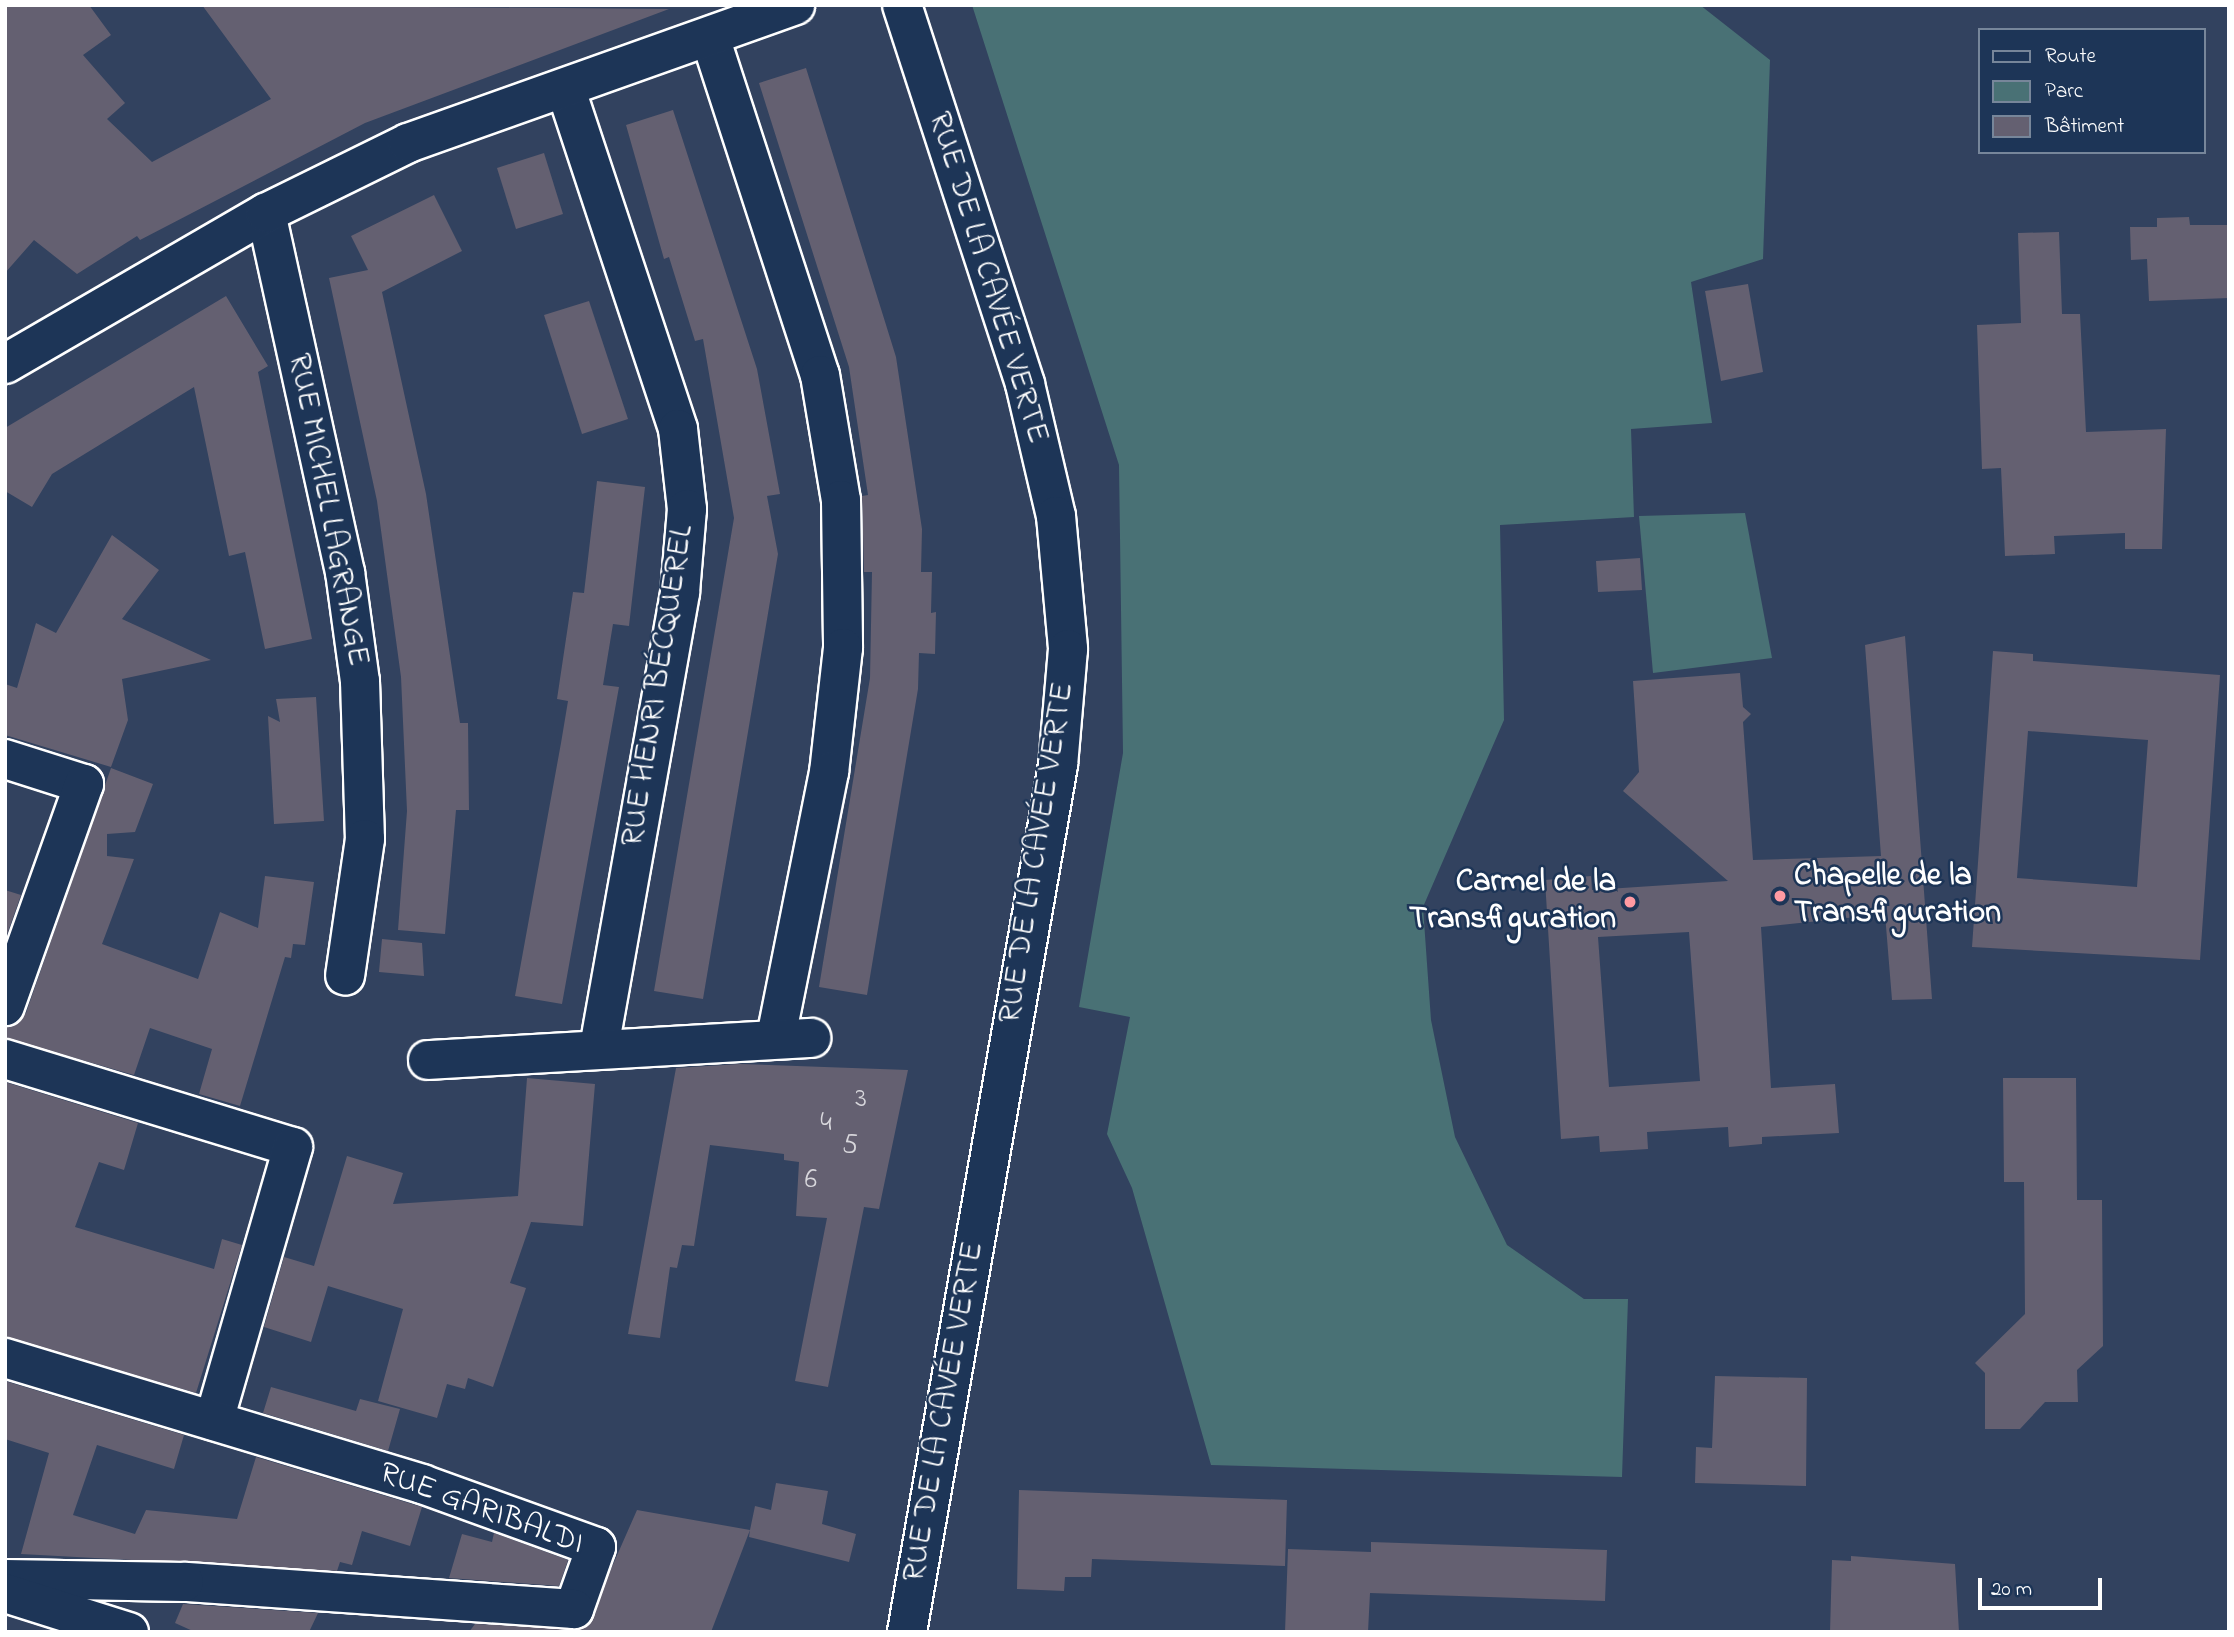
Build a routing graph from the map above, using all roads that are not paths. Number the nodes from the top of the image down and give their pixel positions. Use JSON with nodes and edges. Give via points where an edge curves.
{"nodes":[{"id":1,"x":794,"y":5,"type":"edge"},
{"id":2,"x":902,"y":5,"type":"edge"},
{"id":3,"x":710,"y":37,"type":"junction"},
{"id":4,"x":566,"y":90,"type":"junction"},
{"id":5,"x":267,"y":213,"type":"junction"},
{"id":6,"x":5,"y":364,"type":"edge"},
{"id":7,"x":5,"y":759,"type":"edge"},
{"id":8,"x":345,"y":976,"type":"dead end"},
{"id":9,"x":5,"y":1006,"type":"edge"},
{"id":10,"x":599,"y":1047,"type":"junction"},
{"id":11,"x":5,"y":1059,"type":"edge"},
{"id":12,"x":428,"y":1060,"type":"dead end"},
{"id":13,"x":5,"y":1358,"type":"edge"},
{"id":14,"x":214,"y":1421,"type":"junction"},
{"id":15,"x":5,"y":1579,"type":"edge"},
{"id":16,"x":5,"y":1593,"type":"edge"},
{"id":17,"x":129,"y":1632,"type":"edge"},
{"id":18,"x":907,"y":1632,"type":"edge"}],
"edges":[{"from":1,"to":3,"type":"street"},
{"from":2,"to":18,"type":"street","name":"RUE DE LA CAVÉE VERTE","via":[[1025,384],[1056,516],[1068,649],[1058,765]]},
{"from":3,"to":4,"type":"street"},
{"from":3,"to":10,"type":"street","via":[[820,375],[841,500],[843,648],[794,1038]]},
{"from":4,"to":5,"type":"street","via":[[408,143]]},
{"from":4,"to":10,"type":"street","name":"RUE HENRI BÉCQUEREL","via":[[678,429],[687,509],[680,593]]},
{"from":5,"to":6,"type":"street"},
{"from":5,"to":8,"type":"street","name":"RUE MICHEL LAGRANGE","via":[[345,572],[360,681],[365,839]]},
{"from":7,"to":9,"type":"street","via":[[84,784]]},
{"from":10,"to":12,"type":"street"},
{"from":11,"to":14,"type":"street","via":[[293,1147]]},
{"from":13,"to":14,"type":"street","name":"RUE GARIBALDI"},
{"from":14,"to":15,"type":"street","name":"RUE GARIBALDI","via":[[422,1484],[596,1547],[574,1609],[184,1582]]},
{"from":16,"to":17,"type":"street"}]}
